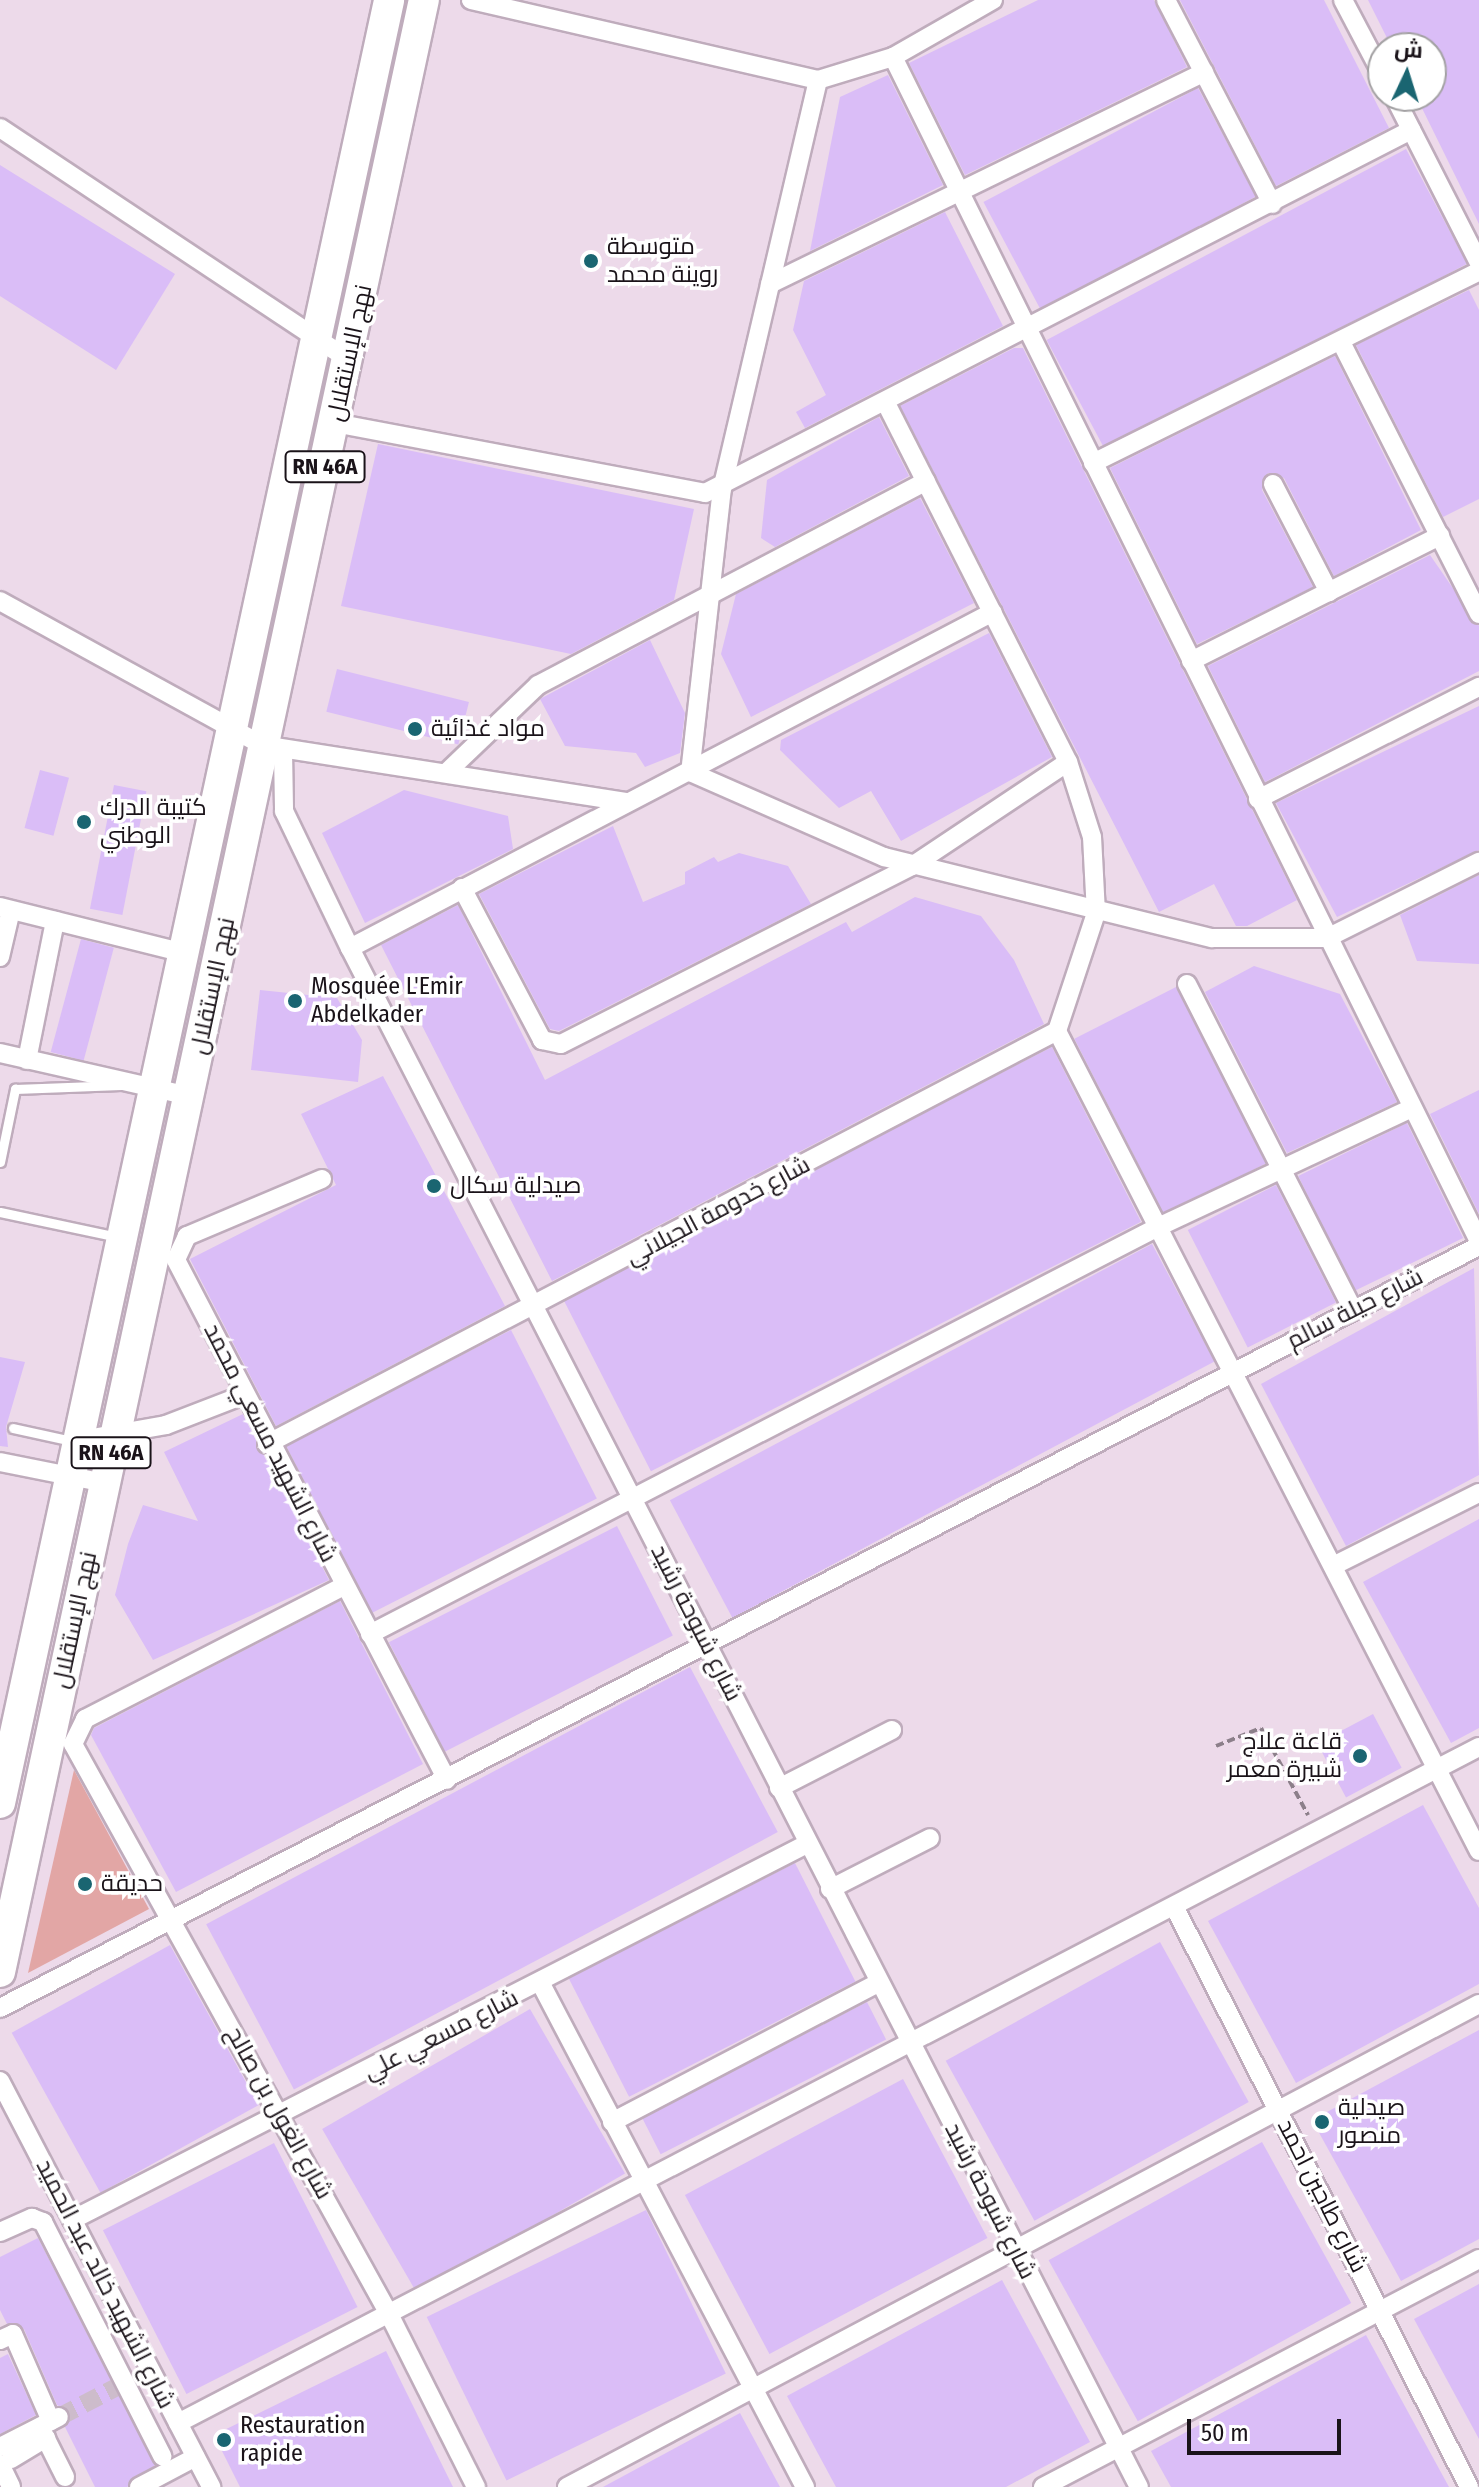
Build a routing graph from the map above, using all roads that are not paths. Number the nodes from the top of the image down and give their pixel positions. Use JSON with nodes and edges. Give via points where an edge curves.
{"nodes":[{"id":1,"x":389,"y":0,"type":"edge"},
{"id":2,"x":424,"y":0,"type":"edge"},
{"id":3,"x":471,"y":0,"type":"edge"},
{"id":4,"x":993,"y":0,"type":"edge"},
{"id":5,"x":1166,"y":0,"type":"edge"},
{"id":6,"x":1343,"y":0,"type":"edge"},
{"id":7,"x":1367,"y":46,"type":"edge"},
{"id":8,"x":893,"y":57,"type":"junction"},
{"id":9,"x":1204,"y":72,"type":"junction"},
{"id":10,"x":818,"y":80,"type":"junction"},
{"id":11,"x":1402,"y":112,"type":"edge"},
{"id":12,"x":0,"y":128,"type":"edge"},
{"id":13,"x":1411,"y":130,"type":"junction"},
{"id":14,"x":961,"y":196,"type":"junction"},
{"id":15,"x":1272,"y":204,"type":"junction"},
{"id":16,"x":1479,"y":263,"type":"edge"},
{"id":17,"x":1479,"y":271,"type":"edge"},
{"id":18,"x":770,"y":284,"type":"junction"},
{"id":19,"x":1026,"y":328,"type":"junction"},
{"id":20,"x":320,"y":333,"type":"junction"},
{"id":21,"x":1341,"y":342,"type":"junction"},
{"id":22,"x":348,"y":359,"type":"junction"},
{"id":23,"x":885,"y":402,"type":"junction"},
{"id":24,"x":335,"y":423,"type":"junction"},
{"id":25,"x":1093,"y":463,"type":"junction"},
{"id":26,"x":926,"y":481,"type":"junction"},
{"id":27,"x":1273,"y":484,"type":"dead end"},
{"id":28,"x":722,"y":488,"type":"junction"},
{"id":29,"x":1440,"y":536,"type":"junction"},
{"id":30,"x":1329,"y":592,"type":"junction"},
{"id":31,"x":705,"y":594,"type":"junction"},
{"id":32,"x":0,"y":601,"type":"edge"},
{"id":33,"x":993,"y":612,"type":"junction"},
{"id":34,"x":1479,"y":614,"type":"edge"},
{"id":35,"x":1191,"y":661,"type":"junction"},
{"id":36,"x":1479,"y":687,"type":"edge"},
{"id":37,"x":230,"y":732,"type":"junction"},
{"id":38,"x":273,"y":748,"type":"junction"},
{"id":39,"x":1068,"y":762,"type":"junction"},
{"id":40,"x":447,"y":772,"type":"junction"},
{"id":41,"x":690,"y":772,"type":"junction"},
{"id":42,"x":1258,"y":799,"type":"junction"},
{"id":43,"x":626,"y":802,"type":"junction"},
{"id":44,"x":1479,"y":862,"type":"edge"},
{"id":45,"x":912,"y":866,"type":"junction"},
{"id":46,"x":462,"y":888,"type":"junction"},
{"id":47,"x":6,"y":908,"type":"edge"},
{"id":48,"x":1096,"y":913,"type":"junction"},
{"id":49,"x":55,"y":921,"type":"junction"},
{"id":50,"x":1327,"y":938,"type":"junction"},
{"id":51,"x":350,"y":948,"type":"junction"},
{"id":52,"x":181,"y":952,"type":"junction"},
{"id":53,"x":0,"y":957,"type":"edge"},
{"id":54,"x":1187,"y":984,"type":"dead end"},
{"id":55,"x":1057,"y":1031,"type":"junction"},
{"id":56,"x":0,"y":1053,"type":"edge"},
{"id":57,"x":27,"y":1060,"type":"junction"},
{"id":58,"x":140,"y":1085,"type":"junction"},
{"id":59,"x":189,"y":1096,"type":"junction"},
{"id":60,"x":1412,"y":1108,"type":"junction"},
{"id":61,"x":0,"y":1162,"type":"edge"},
{"id":62,"x":1281,"y":1171,"type":"junction"},
{"id":63,"x":322,"y":1179,"type":"dead end"},
{"id":64,"x":0,"y":1212,"type":"edge"},
{"id":65,"x":1158,"y":1227,"type":"junction"},
{"id":66,"x":118,"y":1237,"type":"junction"},
{"id":67,"x":1479,"y":1244,"type":"edge"},
{"id":68,"x":534,"y":1308,"type":"junction"},
{"id":69,"x":1353,"y":1310,"type":"junction"},
{"id":70,"x":1232,"y":1371,"type":"junction"},
{"id":71,"x":241,"y":1396,"type":"junction"},
{"id":72,"x":13,"y":1428,"type":"dead end"},
{"id":73,"x":115,"y":1437,"type":"junction"},
{"id":74,"x":75,"y":1441,"type":"junction"},
{"id":75,"x":267,"y":1444,"type":"junction"},
{"id":76,"x":0,"y":1462,"type":"edge"},
{"id":77,"x":68,"y":1478,"type":"junction"},
{"id":78,"x":105,"y":1483,"type":"junction"},
{"id":79,"x":1479,"y":1493,"type":"edge"},
{"id":80,"x":632,"y":1499,"type":"junction"},
{"id":81,"x":1333,"y":1566,"type":"junction"},
{"id":82,"x":344,"y":1586,"type":"junction"},
{"id":83,"x":370,"y":1634,"type":"junction"},
{"id":84,"x":708,"y":1646,"type":"junction"},
{"id":85,"x":892,"y":1730,"type":"dead end"},
{"id":86,"x":6,"y":1743,"type":"edge"},
{"id":87,"x":61,"y":1744,"type":"junction"},
{"id":88,"x":1479,"y":1747,"type":"edge"},
{"id":89,"x":1437,"y":1769,"type":"junction"},
{"id":90,"x":447,"y":1780,"type":"junction"},
{"id":91,"x":779,"y":1788,"type":"junction"},
{"id":92,"x":0,"y":1803,"type":"edge"},
{"id":93,"x":930,"y":1838,"type":"dead end"},
{"id":94,"x":807,"y":1844,"type":"junction"},
{"id":95,"x":1479,"y":1851,"type":"edge"},
{"id":96,"x":830,"y":1889,"type":"junction"},
{"id":97,"x":1174,"y":1906,"type":"junction"},
{"id":98,"x":173,"y":1920,"type":"junction"},
{"id":99,"x":0,"y":1972,"type":"edge"},
{"id":100,"x":541,"y":1984,"type":"junction"},
{"id":101,"x":876,"y":1984,"type":"junction"},
{"id":102,"x":1479,"y":2004,"type":"edge"},
{"id":103,"x":0,"y":2008,"type":"edge"},
{"id":104,"x":908,"y":2044,"type":"junction"},
{"id":105,"x":0,"y":2081,"type":"edge"},
{"id":106,"x":1280,"y":2114,"type":"junction"},
{"id":107,"x":281,"y":2117,"type":"junction"},
{"id":108,"x":612,"y":2122,"type":"junction"},
{"id":109,"x":645,"y":2182,"type":"junction"},
{"id":110,"x":72,"y":2220,"type":"junction"},
{"id":111,"x":0,"y":2232,"type":"edge"},
{"id":112,"x":1016,"y":2253,"type":"junction"},
{"id":113,"x":1479,"y":2259,"type":"edge"},
{"id":114,"x":1382,"y":2313,"type":"junction"},
{"id":115,"x":389,"y":2314,"type":"junction"},
{"id":116,"x":6,"y":2337,"type":"edge"},
{"id":117,"x":754,"y":2390,"type":"junction"},
{"id":118,"x":178,"y":2423,"type":"junction"},
{"id":119,"x":49,"y":2426,"type":"junction"},
{"id":120,"x":1118,"y":2447,"type":"junction"},
{"id":121,"x":162,"y":2456,"type":"dead end"},
{"id":122,"x":4,"y":2457,"type":"edge"},
{"id":123,"x":196,"y":2457,"type":"junction"},
{"id":124,"x":68,"y":2483,"type":"edge"},
{"id":125,"x":11,"y":2487,"type":"edge"},
{"id":126,"x":139,"y":2487,"type":"edge"},
{"id":127,"x":211,"y":2487,"type":"edge"},
{"id":128,"x":476,"y":2487,"type":"edge"},
{"id":129,"x":567,"y":2487,"type":"edge"},
{"id":130,"x":805,"y":2487,"type":"edge"},
{"id":131,"x":1043,"y":2487,"type":"edge"},
{"id":132,"x":1139,"y":2487,"type":"edge"},
{"id":133,"x":1469,"y":2487,"type":"edge"}],
"edges":[{"from":1,"to":20,"type":"main road","name":"نهج الإستقلال","number":"RN 46A"},
{"from":2,"to":22,"type":"main road","name":"نهج الإستقلال","number":"RN 46A"},
{"from":3,"to":10,"type":"street"},
{"from":4,"to":8,"type":"street"},
{"from":5,"to":9,"type":"street"},
{"from":6,"to":7,"type":"street"},
{"from":8,"to":10,"type":"street"},
{"from":8,"to":14,"type":"street"},
{"from":9,"to":14,"type":"street"},
{"from":9,"to":15,"type":"street"},
{"from":10,"to":18,"type":"street"},
{"from":11,"to":13,"type":"street"},
{"from":12,"to":20,"type":"street"},
{"from":13,"to":15,"type":"street"},
{"from":13,"to":16,"type":"street"},
{"from":14,"to":18,"type":"street"},
{"from":14,"to":19,"type":"street"},
{"from":15,"to":19,"type":"street"},
{"from":17,"to":21,"type":"street"},
{"from":18,"to":28,"type":"street"},
{"from":19,"to":23,"type":"street"},
{"from":19,"to":25,"type":"street"},
{"from":20,"to":22,"type":"street"},
{"from":20,"to":37,"type":"main road","name":"نهج الإستقلال","number":"RN 46A"},
{"from":21,"to":25,"type":"street"},
{"from":21,"to":29,"type":"street"},
{"from":22,"to":24,"type":"main road","name":"نهج الإستقلال","number":"RN 46A"},
{"from":23,"to":26,"type":"street"},
{"from":23,"to":28,"type":"street"},
{"from":24,"to":28,"type":"street","via":[[692,494]]},
{"from":24,"to":38,"type":"main road","name":"نهج الإستقلال","number":"RN 46A"},
{"from":25,"to":35,"type":"street"},
{"from":26,"to":31,"type":"street"},
{"from":26,"to":33,"type":"street"},
{"from":27,"to":30,"type":"street"},
{"from":28,"to":31,"type":"street"},
{"from":29,"to":30,"type":"street"},
{"from":29,"to":34,"type":"street"},
{"from":30,"to":35,"type":"street"},
{"from":31,"to":40,"type":"street","via":[[538,685]]},
{"from":31,"to":41,"type":"street"},
{"from":32,"to":37,"type":"street","via":[[192,701]]},
{"from":33,"to":39,"type":"street"},
{"from":33,"to":41,"type":"street"},
{"from":35,"to":42,"type":"street"},
{"from":36,"to":42,"type":"street"},
{"from":37,"to":38,"type":"street"},
{"from":37,"to":52,"type":"main road","name":"نهج الإستقلال","number":"RN 46A"},
{"from":38,"to":40,"type":"street"},
{"from":38,"to":51,"type":"street","name":"شارع شبوحة رشيد","via":[[284,811]]},
{"from":38,"to":59,"type":"main road","name":"نهج الإستقلال","number":"RN 46A"},
{"from":39,"to":45,"type":"street"},
{"from":39,"to":48,"type":"street","via":[[1092,837]]},
{"from":40,"to":43,"type":"street"},
{"from":41,"to":43,"type":"street"},
{"from":41,"to":45,"type":"street","via":[[745,802]]},
{"from":42,"to":50,"type":"street"},
{"from":43,"to":46,"type":"street"},
{"from":44,"to":50,"type":"street"},
{"from":45,"to":46,"type":"street","via":[[550,1045]]},
{"from":45,"to":48,"type":"street"},
{"from":46,"to":51,"type":"street"},
{"from":47,"to":49,"type":"street"},
{"from":47,"to":53,"type":"street"},
{"from":48,"to":50,"type":"street","via":[[1212,938]]},
{"from":48,"to":55,"type":"street"},
{"from":49,"to":52,"type":"street"},
{"from":49,"to":57,"type":"street"},
{"from":50,"to":60,"type":"street"},
{"from":51,"to":68,"type":"street","name":"شارع شبوحة رشيد"},
{"from":52,"to":58,"type":"main road","name":"نهج الإستقلال","number":"RN 46A"},
{"from":54,"to":62,"type":"street"},
{"from":55,"to":65,"type":"street"},
{"from":55,"to":68,"type":"street","name":"شارع خدومة الجيلاني"},
{"from":56,"to":57,"type":"street"},
{"from":57,"to":58,"type":"street"},
{"from":58,"to":59,"type":"street"},
{"from":58,"to":61,"type":"lane","via":[[76,1092],[21,1085]]},
{"from":58,"to":66,"type":"main road","name":"نهج الإستقلال","number":"RN 46A"},
{"from":59,"to":73,"type":"main road","name":"نهج الإستقلال","number":"RN 46A"},
{"from":60,"to":62,"type":"street"},
{"from":60,"to":67,"type":"street"},
{"from":62,"to":65,"type":"street"},
{"from":62,"to":69,"type":"street"},
{"from":63,"to":71,"type":"street","name":"شارع الشهيد مسعي محمد","via":[[179,1245],[176,1260]]},
{"from":64,"to":66,"type":"lane"},
{"from":65,"to":70,"type":"street"},
{"from":65,"to":80,"type":"street"},
{"from":66,"to":74,"type":"main road","name":"نهج الإستقلال","number":"RN 46A"},
{"from":67,"to":69,"type":"street","name":"شارع حيلة سالم"},
{"from":68,"to":75,"type":"street","name":"شارع خدومة الجيلاني"},
{"from":68,"to":80,"type":"street","name":"شارع شبوحة رشيد"},
{"from":69,"to":70,"type":"street","name":"شارع حيلة سالم"},
{"from":70,"to":81,"type":"street"},
{"from":70,"to":84,"type":"street","name":"شارع حيلة سالم"},
{"from":71,"to":73,"type":"street"},
{"from":71,"to":75,"type":"street","name":"شارع الشهيد مسعي محمد"},
{"from":72,"to":74,"type":"lane"},
{"from":73,"to":74,"type":"street"},
{"from":73,"to":78,"type":"main road","name":"نهج الإستقلال","number":"RN 46A"},
{"from":74,"to":77,"type":"main road","name":"نهج الإستقلال","number":"RN 46A"},
{"from":75,"to":82,"type":"street","name":"شارع الشهيد مسعي محمد"},
{"from":76,"to":77,"type":"street"},
{"from":77,"to":78,"type":"street"},
{"from":77,"to":86,"type":"main road","name":"نهج الإستقلال","number":"RN 46A"},
{"from":78,"to":87,"type":"main road","name":"نهج الإستقلال","number":"RN 46A"},
{"from":79,"to":81,"type":"street"},
{"from":80,"to":83,"type":"street"},
{"from":80,"to":84,"type":"street","name":"شارع شبوحة رشيد"},
{"from":81,"to":89,"type":"street"},
{"from":82,"to":83,"type":"street","name":"شارع الشهيد مسعي محمد"},
{"from":82,"to":87,"type":"street","via":[[85,1719]]},
{"from":83,"to":90,"type":"street","name":"شارع الشهيد مسعي محمد"},
{"from":84,"to":90,"type":"street","name":"شارع حيلة سالم"},
{"from":84,"to":91,"type":"street","name":"شارع شبوحة رشيد"},
{"from":85,"to":91,"type":"street"},
{"from":86,"to":87,"type":"street"},
{"from":86,"to":92,"type":"main road","name":"نهج الإستقلال","number":"RN 46A"},
{"from":87,"to":98,"type":"street","name":"شارع الغول بن صالح"},
{"from":87,"to":99,"type":"main road","name":"نهج الإستقلال","number":"RN 46A"},
{"from":88,"to":89,"type":"street"},
{"from":89,"to":95,"type":"street"},
{"from":89,"to":97,"type":"street"},
{"from":90,"to":98,"type":"street","name":"شارع حيلة سالم"},
{"from":91,"to":94,"type":"street","name":"شارع شبوحة رشيد"},
{"from":93,"to":96,"type":"street"},
{"from":94,"to":96,"type":"street","name":"شارع شبوحة رشيد"},
{"from":94,"to":100,"type":"street","name":"شارع مسعي علي"},
{"from":96,"to":101,"type":"street","name":"شارع شبوحة رشيد"},
{"from":97,"to":104,"type":"street"},
{"from":97,"to":106,"type":"street","name":"شارع طاجين احمد"},
{"from":98,"to":103,"type":"street","name":"شارع حيلة سالم"},
{"from":98,"to":107,"type":"street","name":"شارع الغول بن صالح"},
{"from":100,"to":107,"type":"street","name":"شارع مسعي علي"},
{"from":100,"to":108,"type":"street"},
{"from":101,"to":104,"type":"street","name":"شارع شبوحة رشيد"},
{"from":101,"to":108,"type":"street"},
{"from":102,"to":106,"type":"street"},
{"from":104,"to":109,"type":"street"},
{"from":104,"to":112,"type":"street","name":"شارع شبوحة رشيد"},
{"from":105,"to":110,"type":"street","name":"شارع الشهيد خالد عبد الحميد"},
{"from":106,"to":112,"type":"street"},
{"from":106,"to":114,"type":"street","name":"شارع طاجين احمد"},
{"from":107,"to":110,"type":"street","name":"شارع مسعي علي"},
{"from":107,"to":115,"type":"street","name":"شارع الغول بن صالح"},
{"from":108,"to":109,"type":"street"},
{"from":109,"to":115,"type":"street"},
{"from":109,"to":117,"type":"street"},
{"from":110,"to":118,"type":"street","name":"شارع الشهيد خالد عبد الحميد"},
{"from":111,"to":121,"type":"street","via":[[32,2218],[43,2222],[119,2386]]},
{"from":112,"to":117,"type":"street"},
{"from":112,"to":120,"type":"street","name":"شارع شبوحة رشيد"},
{"from":113,"to":114,"type":"street"},
{"from":114,"to":120,"type":"street"},
{"from":114,"to":133,"type":"street","name":"شارع طاجين احمد"},
{"from":115,"to":118,"type":"street"},
{"from":115,"to":128,"type":"street","name":"شارع الغول بن صالح"},
{"from":116,"to":119,"type":"street"},
{"from":117,"to":129,"type":"street"},
{"from":117,"to":130,"type":"street"},
{"from":118,"to":123,"type":"street","name":"شارع الشهيد خالد عبد الحميد"},
{"from":119,"to":122,"type":"street"},
{"from":119,"to":124,"type":"street"},
{"from":120,"to":131,"type":"street"},
{"from":120,"to":132,"type":"street","name":"شارع شبوحة رشيد"},
{"from":122,"to":125,"type":"street"},
{"from":123,"to":126,"type":"street"},
{"from":123,"to":127,"type":"street","name":"شارع الشهيد خالد عبد الحميد"}]}
